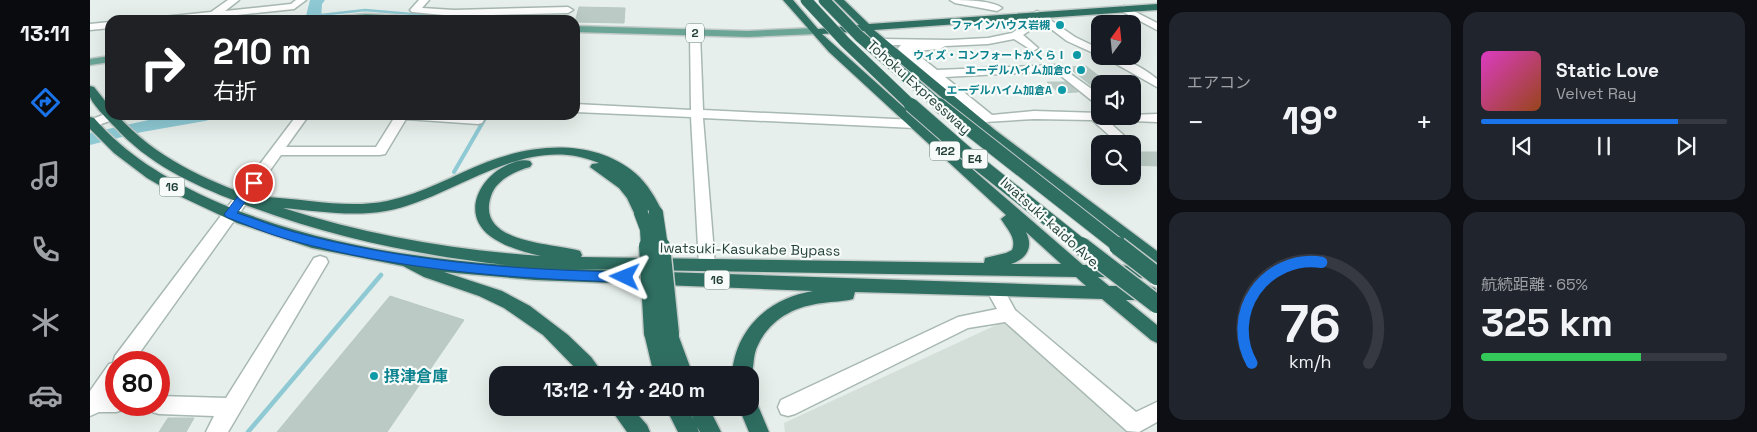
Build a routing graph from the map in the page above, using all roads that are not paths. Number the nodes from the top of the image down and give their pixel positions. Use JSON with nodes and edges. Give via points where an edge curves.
{"nodes":[{"id":1,"x":234,"y":0,"type":"edge"},
{"id":2,"x":301,"y":0,"type":"edge"},
{"id":3,"x":424,"y":0,"type":"edge"},
{"id":4,"x":460,"y":0,"type":"edge"},
{"id":5,"x":492,"y":0,"type":"edge"},
{"id":6,"x":518,"y":0,"type":"edge"},
{"id":7,"x":788,"y":0,"type":"edge"},
{"id":8,"x":806,"y":0,"type":"edge"},
{"id":9,"x":824,"y":0,"type":"edge"},
{"id":10,"x":839,"y":0,"type":"edge"},
{"id":11,"x":955,"y":0,"type":"edge"},
{"id":12,"x":987,"y":0,"type":"edge"},
{"id":13,"x":1157,"y":7,"type":"edge"},
{"id":14,"x":997,"y":8,"type":"junction"},
{"id":15,"x":1124,"y":9,"type":"junction"},
{"id":16,"x":526,"y":10,"type":"junction"},
{"id":17,"x":489,"y":12,"type":"junction"},
{"id":18,"x":1037,"y":14,"type":"junction"},
{"id":19,"x":212,"y":15,"type":"edge"},
{"id":20,"x":230,"y":15,"type":"edge"},
{"id":21,"x":446,"y":15,"type":"edge"},
{"id":22,"x":452,"y":15,"type":"edge"},
{"id":23,"x":461,"y":15,"type":"edge"},
{"id":24,"x":565,"y":15,"type":"edge"},
{"id":25,"x":1009,"y":16,"type":"junction"},
{"id":26,"x":105,"y":26,"type":"edge"},
{"id":27,"x":1157,"y":26,"type":"edge"},
{"id":28,"x":90,"y":27,"type":"edge"},
{"id":29,"x":867,"y":27,"type":"junction"},
{"id":30,"x":580,"y":29,"type":"edge"},
{"id":31,"x":815,"y":31,"type":"junction"},
{"id":32,"x":695,"y":33,"type":"junction"},
{"id":33,"x":1016,"y":35,"type":"junction"},
{"id":34,"x":882,"y":42,"type":"junction"},
{"id":35,"x":944,"y":42,"type":"junction"},
{"id":36,"x":1033,"y":48,"type":"dead end"},
{"id":37,"x":1091,"y":49,"type":"edge"},
{"id":38,"x":105,"y":60,"type":"edge"},
{"id":39,"x":90,"y":62,"type":"edge"},
{"id":40,"x":1126,"y":65,"type":"edge"},
{"id":41,"x":933,"y":74,"type":"junction"},
{"id":42,"x":1157,"y":84,"type":"edge"},
{"id":43,"x":90,"y":89,"type":"edge"},
{"id":44,"x":1091,"y":94,"type":"edge"},
{"id":45,"x":105,"y":107,"type":"edge"},
{"id":46,"x":580,"y":108,"type":"edge"},
{"id":47,"x":697,"y":113,"type":"junction"},
{"id":48,"x":1091,"y":116,"type":"edge"},
{"id":49,"x":1141,"y":117,"type":"edge"},
{"id":50,"x":1157,"y":118,"type":"edge"},
{"id":51,"x":107,"y":120,"type":"edge"},
{"id":52,"x":116,"y":120,"type":"edge"},
{"id":53,"x":299,"y":120,"type":"edge"},
{"id":54,"x":399,"y":120,"type":"edge"},
{"id":55,"x":92,"y":124,"type":"edge"},
{"id":56,"x":915,"y":124,"type":"junction"},
{"id":57,"x":1106,"y":125,"type":"edge"},
{"id":58,"x":1117,"y":135,"type":"edge"},
{"id":59,"x":277,"y":152,"type":"junction"},
{"id":60,"x":990,"y":193,"type":"junction"},
{"id":61,"x":245,"y":200,"type":"junction"},
{"id":62,"x":649,"y":213,"type":"junction"},
{"id":63,"x":230,"y":214,"type":"junction"},
{"id":64,"x":1126,"y":236,"type":"junction"},
{"id":65,"x":1157,"y":255,"type":"edge"},
{"id":66,"x":1097,"y":258,"type":"junction"},
{"id":67,"x":1157,"y":259,"type":"edge"},
{"id":68,"x":406,"y":260,"type":"junction"},
{"id":69,"x":320,"y":262,"type":"dead end"},
{"id":70,"x":703,"y":265,"type":"junction"},
{"id":71,"x":855,"y":268,"type":"junction"},
{"id":72,"x":1076,"y":270,"type":"junction"},
{"id":73,"x":1157,"y":274,"type":"edge"},
{"id":74,"x":990,"y":291,"type":"junction"},
{"id":75,"x":1104,"y":293,"type":"junction"},
{"id":76,"x":1157,"y":294,"type":"edge"},
{"id":77,"x":1157,"y":304,"type":"edge"},
{"id":78,"x":1157,"y":310,"type":"edge"},
{"id":79,"x":1009,"y":315,"type":"junction"},
{"id":80,"x":662,"y":334,"type":"junction"},
{"id":81,"x":1157,"y":335,"type":"edge"},
{"id":82,"x":130,"y":351,"type":"edge"},
{"id":83,"x":586,"y":366,"type":"edge"},
{"id":84,"x":664,"y":366,"type":"edge"},
{"id":85,"x":678,"y":366,"type":"edge"},
{"id":86,"x":743,"y":366,"type":"edge"},
{"id":87,"x":105,"y":385,"type":"edge"},
{"id":88,"x":105,"y":403,"type":"edge"},
{"id":89,"x":91,"y":404,"type":"edge"},
{"id":90,"x":170,"y":405,"type":"edge"},
{"id":91,"x":231,"y":407,"type":"junction"},
{"id":92,"x":788,"y":407,"type":"dead end"},
{"id":93,"x":1157,"y":411,"type":"edge"},
{"id":94,"x":627,"y":416,"type":"edge"},
{"id":95,"x":680,"y":416,"type":"edge"},
{"id":96,"x":702,"y":416,"type":"edge"},
{"id":97,"x":752,"y":416,"type":"edge"},
{"id":98,"x":216,"y":432,"type":"edge"},
{"id":99,"x":640,"y":432,"type":"edge"},
{"id":100,"x":689,"y":432,"type":"edge"},
{"id":101,"x":711,"y":432,"type":"edge"},
{"id":102,"x":758,"y":432,"type":"edge"}],
"edges":[{"from":1,"to":19,"type":"street"},
{"from":2,"to":20,"type":"street","via":[[294,6]]},
{"from":3,"to":21,"type":"street","via":[[414,10]]},
{"from":4,"to":22,"type":"street"},
{"from":5,"to":17,"type":"street"},
{"from":6,"to":16,"type":"street","via":[[528,3]]},
{"from":7,"to":31,"type":"highway","number":"122"},
{"from":8,"to":66,"type":"highway","name":"Tohoku Expressway","number":"E4","bridge":true,"via":[[852,49],[925,116]]},
{"from":9,"to":73,"type":"highway","name":"Tohoku Expressway","number":"E4","bridge":true,"via":[[859,36],[962,126]]},
{"from":10,"to":29,"type":"highway"},
{"from":11,"to":14,"type":"street"},
{"from":12,"to":14,"type":"street"},
{"from":13,"to":15,"type":"highway"},
{"from":14,"to":25,"type":"street"},
{"from":15,"to":18,"type":"highway"},
{"from":15,"to":27,"type":"street"},
{"from":16,"to":17,"type":"street"},
{"from":16,"to":24,"type":"street","via":[[571,8]]},
{"from":17,"to":23,"type":"street"},
{"from":18,"to":25,"type":"highway"},
{"from":18,"to":33,"type":"street","via":[[1038,20]]},
{"from":18,"to":37,"type":"street","via":[[1071,39]]},
{"from":25,"to":29,"type":"highway"},
{"from":26,"to":28,"type":"street"},
{"from":29,"to":31,"type":"highway"},
{"from":29,"to":34,"type":"highway"},
{"from":30,"to":32,"type":"main road","number":"2"},
{"from":31,"to":32,"type":"main road","number":"2"},
{"from":31,"to":56,"type":"highway","name":"Iwatsuki-kaido Ave.","number":"122"},
{"from":32,"to":47,"type":"street"},
{"from":33,"to":35,"type":"street","via":[[985,41]]},
{"from":33,"to":36,"type":"street"},
{"from":34,"to":35,"type":"street"},
{"from":34,"to":64,"type":"highway","via":[[991,133]]},
{"from":35,"to":41,"type":"street","via":[[940,46],[903,48]]},
{"from":38,"to":39,"type":"main road"},
{"from":40,"to":42,"type":"street"},
{"from":41,"to":44,"type":"street","via":[[1058,68]]},
{"from":41,"to":48,"type":"street","via":[[989,119],[1034,115]]},
{"from":43,"to":45,"type":"highway","name":"Iwatsuki-Kasukabe Bypass","number":"16"},
{"from":46,"to":47,"type":"street"},
{"from":47,"to":56,"type":"street"},
{"from":47,"to":70,"type":"street"},
{"from":49,"to":50,"type":"street"},
{"from":51,"to":55,"type":"street"},
{"from":52,"to":61,"type":"highway","name":"Iwatsuki-Kasukabe Bypass","number":"16","via":[[139,144],[168,164]]},
{"from":53,"to":59,"type":"street"},
{"from":54,"to":59,"type":"street","via":[[380,151]]},
{"from":55,"to":63,"type":"highway","number":"16","via":[[119,152],[166,183]]},
{"from":56,"to":60,"type":"highway","name":"Iwatsuki-kaido Ave.","number":"122"},
{"from":57,"to":58,"type":"street"},
{"from":59,"to":61,"type":"street"},
{"from":60,"to":71,"type":"highway","via":[[1022,239],[1018,254],[1008,260]]},
{"from":60,"to":72,"type":"highway","name":"Iwatsuki-kaido Ave.","number":"122"},
{"from":61,"to":62,"type":"highway","via":[[346,209],[384,206],[427,195],[507,159],[558,151],[592,155],[621,168],[642,186]]},
{"from":61,"to":63,"type":"street"},
{"from":61,"to":70,"type":"highway","name":"Iwatsuki-Kasukabe Bypass","number":"16","via":[[343,232],[471,255],[554,263]]},
{"from":62,"to":70,"type":"highway","via":[[611,174],[591,165],[563,160],[531,162],[509,169],[493,182],[481,208],[487,226],[495,232],[518,244],[540,250]]},
{"from":62,"to":80,"type":"highway","bridge":true,"via":[[660,232]]},
{"from":63,"to":68,"type":"highway","number":"16","via":[[331,246]]},
{"from":63,"to":82,"type":"street"},
{"from":64,"to":65,"type":"highway"},
{"from":64,"to":67,"type":"highway"},
{"from":66,"to":77,"type":"highway","name":"Tohoku Expressway","number":"E4","bridge":true},
{"from":66,"to":78,"type":"highway","bridge":true},
{"from":68,"to":74,"type":"highway","number":"16","via":[[574,276]]},
{"from":68,"to":83,"type":"highway","via":[[426,273],[496,296],[533,316]]},
{"from":69,"to":91,"type":"street"},
{"from":70,"to":71,"type":"highway","name":"Iwatsuki-Kasukabe Bypass","number":"16"},
{"from":71,"to":72,"type":"highway","name":"Iwatsuki-Kasukabe Bypass","number":"16"},
{"from":72,"to":73,"type":"highway","name":"Iwatsuki-Kasukabe Bypass","number":"16"},
{"from":72,"to":75,"type":"highway","name":"Iwatsuki-kaido Ave.","number":"122"},
{"from":74,"to":75,"type":"highway","number":"16"},
{"from":74,"to":79,"type":"street"},
{"from":74,"to":86,"type":"highway","via":[[956,298],[854,294],[795,301],[770,317],[754,334]]},
{"from":75,"to":76,"type":"highway","number":"16"},
{"from":75,"to":81,"type":"highway","name":"Iwatsuki-kaido Ave.","number":"122"},
{"from":79,"to":92,"type":"street","via":[[964,322]]},
{"from":79,"to":93,"type":"street","via":[[1134,424]]},
{"from":80,"to":84,"type":"highway"},
{"from":80,"to":85,"type":"highway"},
{"from":87,"to":89,"type":"street"},
{"from":88,"to":89,"type":"street"},
{"from":90,"to":91,"type":"street"},
{"from":91,"to":98,"type":"street"},
{"from":94,"to":99,"type":"highway"},
{"from":95,"to":100,"type":"highway"},
{"from":96,"to":101,"type":"highway"},
{"from":97,"to":102,"type":"highway"}]}
